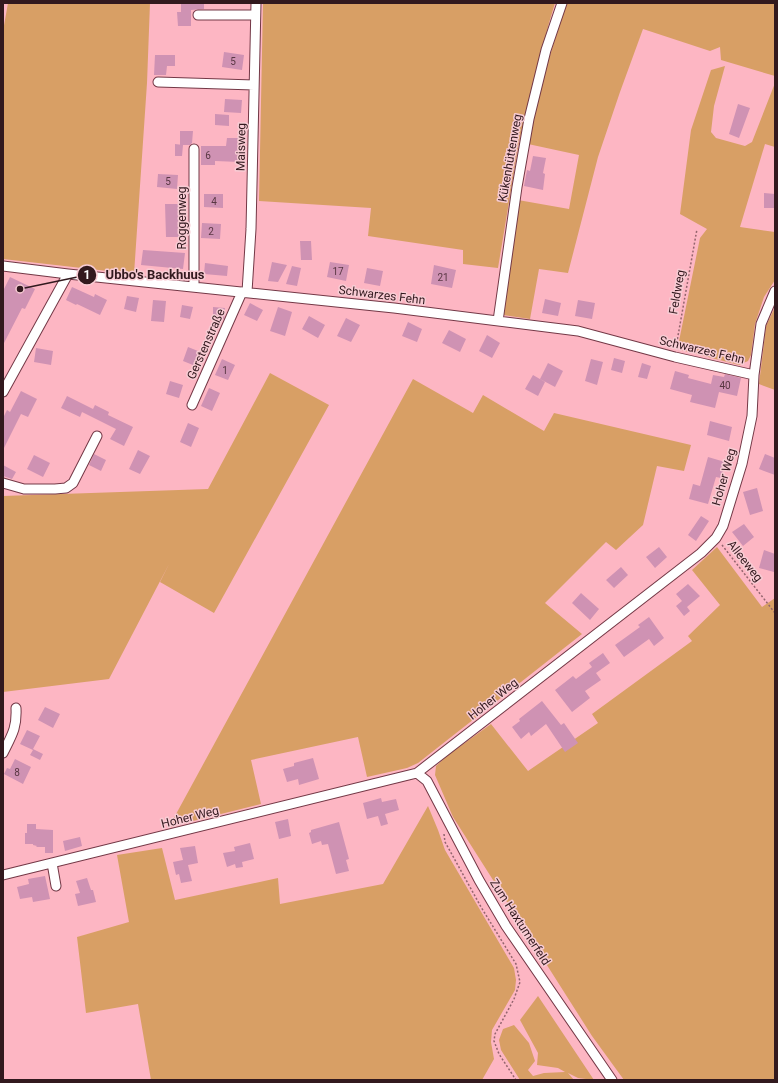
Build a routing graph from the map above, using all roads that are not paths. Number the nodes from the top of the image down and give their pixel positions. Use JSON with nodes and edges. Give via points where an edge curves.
{"nodes":[{"id":1,"x":256,"y":3,"type":"edge"},
{"id":2,"x":562,"y":3,"type":"edge"},
{"id":3,"x":198,"y":16,"type":"dead end"},
{"id":4,"x":255,"y":16,"type":"junction"},
{"id":5,"x":158,"y":82,"type":"dead end"},
{"id":6,"x":254,"y":85,"type":"junction"},
{"id":7,"x":194,"y":149,"type":"dead end"},
{"id":8,"x":3,"y":266,"type":"edge"},
{"id":9,"x":68,"y":274,"type":"junction"},
{"id":10,"x":194,"y":287,"type":"junction"},
{"id":11,"x":775,"y":291,"type":"edge"},
{"id":12,"x":245,"y":292,"type":"junction"},
{"id":13,"x":498,"y":322,"type":"junction"},
{"id":14,"x":754,"y":375,"type":"junction"},
{"id":15,"x":3,"y":392,"type":"edge"},
{"id":16,"x":192,"y":405,"type":"dead end"},
{"id":17,"x":97,"y":436,"type":"dead end"},
{"id":18,"x":3,"y":483,"type":"edge"},
{"id":19,"x":16,"y":708,"type":"dead end"},
{"id":20,"x":3,"y":753,"type":"edge"},
{"id":21,"x":417,"y":773,"type":"junction"},
{"id":22,"x":52,"y":863,"type":"junction"},
{"id":23,"x":3,"y":875,"type":"edge"},
{"id":24,"x":56,"y":886,"type":"dead end"},
{"id":25,"x":612,"y":1080,"type":"edge"}],
"edges":[{"from":1,"to":4,"type":"street","name":"Maisweg"},
{"from":2,"to":13,"type":"street","name":"Kükenhüttenweg","via":[[546,50],[529,119],[516,187]]},
{"from":3,"to":4,"type":"street"},
{"from":4,"to":6,"type":"street","name":"Maisweg"},
{"from":5,"to":6,"type":"street"},
{"from":6,"to":12,"type":"street","name":"Maisweg","via":[[251,229]]},
{"from":7,"to":10,"type":"street","name":"Roggenweg"},
{"from":8,"to":9,"type":"street","name":"Schwarzes Fehn"},
{"from":9,"to":10,"type":"street","name":"Schwarzes Fehn"},
{"from":9,"to":15,"type":"street"},
{"from":10,"to":12,"type":"street","name":"Schwarzes Fehn"},
{"from":11,"to":14,"type":"street","name":"Hoher Weg","via":[[761,324]]},
{"from":12,"to":13,"type":"street","name":"Schwarzes Fehn"},
{"from":12,"to":16,"type":"street","name":"Gerstenstraße"},
{"from":13,"to":14,"type":"street","name":"Schwarzes Fehn","via":[[578,331]]},
{"from":14,"to":21,"type":"street","name":"Hoher Weg","via":[[752,416],[742,464],[723,526],[716,538],[701,553]]},
{"from":17,"to":18,"type":"street","via":[[73,483],[66,488],[24,489]]},
{"from":19,"to":20,"type":"street","via":[[14,730]]},
{"from":21,"to":22,"type":"street","name":"Hoher Weg"},
{"from":21,"to":25,"type":"street","name":"Zum Haxtumerfeld","via":[[428,781],[506,926]]},
{"from":22,"to":23,"type":"street","name":"Hoher Weg"},
{"from":22,"to":24,"type":"street"}]}
